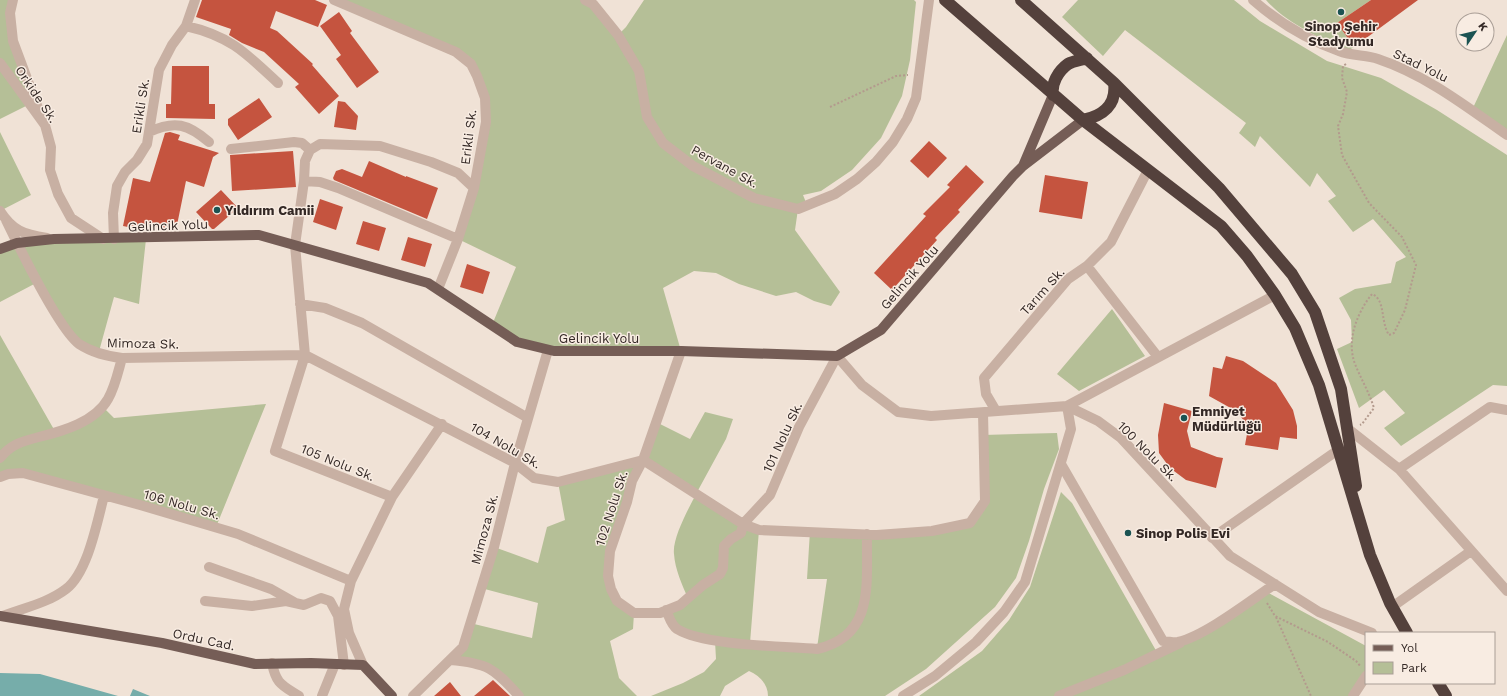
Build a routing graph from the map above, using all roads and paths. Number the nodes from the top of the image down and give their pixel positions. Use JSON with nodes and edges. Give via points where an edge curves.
{"nodes":[{"id":1,"x":13,"y":0,"type":"edge"},
{"id":2,"x":195,"y":0,"type":"edge"},
{"id":3,"x":334,"y":0,"type":"edge"},
{"id":4,"x":586,"y":0,"type":"edge"},
{"id":5,"x":929,"y":0,"type":"edge"},
{"id":6,"x":945,"y":0,"type":"edge"},
{"id":7,"x":1021,"y":0,"type":"edge"},
{"id":8,"x":1253,"y":0,"type":"edge"},
{"id":9,"x":186,"y":26,"type":"junction"},
{"id":10,"x":1349,"y":54,"type":"junction"},
{"id":11,"x":1087,"y":58,"type":"junction"},
{"id":12,"x":0,"y":63,"type":"edge"},
{"id":13,"x":919,"y":73,"type":"junction"},
{"id":14,"x":278,"y":83,"type":"dead end"},
{"id":15,"x":1114,"y":83,"type":"junction"},
{"id":16,"x":1053,"y":95,"type":"junction"},
{"id":17,"x":830,"y":107,"type":"dead end"},
{"id":18,"x":1083,"y":120,"type":"junction"},
{"id":19,"x":45,"y":125,"type":"junction"},
{"id":20,"x":149,"y":132,"type":"junction"},
{"id":21,"x":1507,"y":135,"type":"edge"},
{"id":22,"x":209,"y":142,"type":"dead end"},
{"id":23,"x":231,"y":149,"type":"dead end"},
{"id":24,"x":310,"y":150,"type":"junction"},
{"id":25,"x":1023,"y":166,"type":"junction"},
{"id":26,"x":1148,"y":170,"type":"junction"},
{"id":27,"x":304,"y":181,"type":"junction"},
{"id":28,"x":474,"y":188,"type":"junction"},
{"id":29,"x":0,"y":211,"type":"edge"},
{"id":30,"x":6,"y":220,"type":"junction"},
{"id":31,"x":54,"y":239,"type":"junction"},
{"id":32,"x":103,"y":239,"type":"junction"},
{"id":33,"x":114,"y":239,"type":"junction"},
{"id":34,"x":458,"y":239,"type":"junction"},
{"id":35,"x":17,"y":243,"type":"junction"},
{"id":36,"x":295,"y":245,"type":"junction"},
{"id":37,"x":0,"y":249,"type":"edge"},
{"id":38,"x":1087,"y":266,"type":"junction"},
{"id":39,"x":438,"y":289,"type":"junction"},
{"id":40,"x":1275,"y":295,"type":"junction"},
{"id":41,"x":300,"y":304,"type":"junction"},
{"id":42,"x":548,"y":350,"type":"junction"},
{"id":43,"x":681,"y":351,"type":"junction"},
{"id":44,"x":305,"y":355,"type":"junction"},
{"id":45,"x":837,"y":356,"type":"junction"},
{"id":46,"x":1158,"y":357,"type":"junction"},
{"id":47,"x":122,"y":358,"type":"junction"},
{"id":48,"x":1067,"y":406,"type":"junction"},
{"id":49,"x":1507,"y":410,"type":"edge"},
{"id":50,"x":996,"y":411,"type":"junction"},
{"id":51,"x":983,"y":413,"type":"junction"},
{"id":52,"x":528,"y":418,"type":"junction"},
{"id":53,"x":442,"y":424,"type":"junction"},
{"id":54,"x":1347,"y":428,"type":"junction"},
{"id":55,"x":1338,"y":450,"type":"junction"},
{"id":56,"x":0,"y":458,"type":"edge"},
{"id":57,"x":643,"y":460,"type":"junction"},
{"id":58,"x":515,"y":463,"type":"junction"},
{"id":59,"x":1061,"y":464,"type":"junction"},
{"id":60,"x":1399,"y":469,"type":"junction"},
{"id":61,"x":0,"y":477,"type":"edge"},
{"id":62,"x":104,"y":496,"type":"junction"},
{"id":63,"x":392,"y":497,"type":"junction"},
{"id":64,"x":743,"y":524,"type":"junction"},
{"id":65,"x":1363,"y":531,"type":"junction"},
{"id":66,"x":868,"y":534,"type":"junction"},
{"id":67,"x":1212,"y":538,"type":"junction"},
{"id":68,"x":1471,"y":551,"type":"junction"},
{"id":69,"x":209,"y":567,"type":"dead end"},
{"id":70,"x":351,"y":581,"type":"junction"},
{"id":71,"x":1275,"y":584,"type":"junction"},
{"id":72,"x":1507,"y":591,"type":"edge"},
{"id":73,"x":1260,"y":594,"type":"junction"},
{"id":74,"x":205,"y":601,"type":"dead end"},
{"id":75,"x":298,"y":604,"type":"junction"},
{"id":76,"x":1392,"y":607,"type":"junction"},
{"id":77,"x":666,"y":610,"type":"junction"},
{"id":78,"x":2,"y":616,"type":"edge"},
{"id":79,"x":1275,"y":616,"type":"junction"},
{"id":80,"x":1369,"y":632,"type":"edge"},
{"id":81,"x":1406,"y":632,"type":"edge"},
{"id":82,"x":1189,"y":638,"type":"junction"},
{"id":83,"x":450,"y":660,"type":"junction"},
{"id":84,"x":272,"y":663,"type":"junction"},
{"id":85,"x":339,"y":664,"type":"junction"},
{"id":86,"x":363,"y":666,"type":"junction"},
{"id":87,"x":1364,"y":673,"type":"edge"},
{"id":88,"x":1439,"y":684,"type":"edge"},
{"id":89,"x":298,"y":696,"type":"edge"},
{"id":90,"x":322,"y":696,"type":"edge"},
{"id":91,"x":392,"y":696,"type":"edge"},
{"id":92,"x":413,"y":696,"type":"edge"},
{"id":93,"x":519,"y":696,"type":"edge"},
{"id":94,"x":903,"y":696,"type":"edge"},
{"id":95,"x":1059,"y":696,"type":"edge"},
{"id":96,"x":1311,"y":696,"type":"edge"},
{"id":97,"x":1353,"y":696,"type":"edge"},
{"id":98,"x":1446,"y":696,"type":"edge"}],
"edges":[{"from":1,"to":19,"type":"street","via":[[10,13],[13,41]]},
{"from":2,"to":9,"type":"street","name":"Erikli Sk."},
{"from":3,"to":28,"type":"street","name":"Erikli Sk.","via":[[456,52],[471,64],[485,98],[486,122]]},
{"from":4,"to":13,"type":"street","name":"Pervane Sk.","via":[[593,4],[618,35],[639,71],[647,117],[663,143],[693,166],[754,198],[798,209],[835,194],[876,162],[907,120],[916,98]]},
{"from":5,"to":13,"type":"street","name":"Pervane Sk."},
{"from":6,"to":16,"type":"highway"},
{"from":7,"to":11,"type":"highway"},
{"from":8,"to":10,"type":"street","name":"Stad Yolu","via":[[1265,11],[1301,34]]},
{"from":9,"to":14,"type":"street","via":[[224,38],[252,58]]},
{"from":9,"to":20,"type":"street","name":"Erikli Sk.","via":[[159,70]]},
{"from":10,"to":21,"type":"street","name":"Stad Yolu","via":[[1378,59],[1411,74],[1451,95]]},
{"from":10,"to":54,"type":"path","via":[[1348,61],[1343,66],[1342,78],[1347,92],[1338,126],[1342,155],[1369,203],[1402,237],[1416,265],[1405,310],[1394,333],[1389,335],[1385,329],[1381,304],[1378,297],[1372,294],[1357,316],[1352,342],[1355,363],[1368,388],[1374,408],[1362,424]]},
{"from":11,"to":15,"type":"highway"},
{"from":11,"to":16,"type":"highway","via":[[1067,65],[1053,82]]},
{"from":12,"to":19,"type":"street","name":"Orkide Sk."},
{"from":13,"to":17,"type":"path","via":[[896,76]]},
{"from":15,"to":18,"type":"highway","via":[[1115,93],[1107,108],[1096,118]]},
{"from":15,"to":54,"type":"highway","via":[[1219,188],[1292,274],[1315,312],[1341,389]]},
{"from":16,"to":18,"type":"highway"},
{"from":16,"to":25,"type":"main road"},
{"from":18,"to":25,"type":"main road"},
{"from":18,"to":26,"type":"highway"},
{"from":19,"to":32,"type":"street","name":"Orkide Sk.","via":[[52,147],[50,170],[58,194],[71,218]]},
{"from":20,"to":22,"type":"street","via":[[164,125],[176,125],[197,132]]},
{"from":20,"to":33,"type":"street","name":"Erikli Sk.","via":[[147,144],[137,160],[125,172],[118,186],[113,214]]},
{"from":23,"to":24,"type":"street","via":[[294,142],[302,143]]},
{"from":24,"to":27,"type":"street","via":[[305,161]]},
{"from":24,"to":28,"type":"street","via":[[320,144],[380,146],[458,173]]},
{"from":25,"to":45,"type":"main road","name":"Gelincik Yolu","via":[[881,330]]},
{"from":26,"to":38,"type":"street","name":"Tarım Sk.","via":[[1111,242]]},
{"from":26,"to":40,"type":"highway","via":[[1221,226]]},
{"from":27,"to":34,"type":"street","via":[[320,182],[338,188]]},
{"from":27,"to":36,"type":"street"},
{"from":28,"to":34,"type":"street","name":"Erikli Sk."},
{"from":29,"to":30,"type":"street"},
{"from":30,"to":31,"type":"street","via":[[20,233]]},
{"from":30,"to":35,"type":"street","name":"Mimoza Sk."},
{"from":31,"to":32,"type":"main road","name":"Gelincik Yolu"},
{"from":31,"to":35,"type":"main road","name":"Gelincik Yolu"},
{"from":32,"to":33,"type":"main road","name":"Gelincik Yolu"},
{"from":33,"to":36,"type":"main road","name":"Gelincik Yolu","via":[[259,236]]},
{"from":34,"to":39,"type":"street","name":"Erikli Sk."},
{"from":35,"to":37,"type":"main road","name":"Gelincik Yolu"},
{"from":35,"to":47,"type":"street","name":"Mimoza Sk.","via":[[61,322],[78,343],[98,355]]},
{"from":36,"to":39,"type":"main road","name":"Gelincik Yolu","via":[[428,282]]},
{"from":36,"to":41,"type":"street"},
{"from":38,"to":46,"type":"street"},
{"from":38,"to":50,"type":"street","name":"Tarım Sk.","via":[[1068,279],[984,378],[986,394]]},
{"from":39,"to":42,"type":"main road","name":"Gelincik Yolu","via":[[517,342]]},
{"from":40,"to":46,"type":"street"},
{"from":40,"to":55,"type":"highway","via":[[1295,328],[1319,385]]},
{"from":41,"to":44,"type":"street"},
{"from":41,"to":52,"type":"street","via":[[325,308],[362,323]]},
{"from":42,"to":43,"type":"main road","name":"Gelincik Yolu"},
{"from":42,"to":52,"type":"street","name":"Mimoza Sk."},
{"from":43,"to":45,"type":"main road","name":"Gelincik Yolu"},
{"from":43,"to":57,"type":"street"},
{"from":44,"to":47,"type":"street","name":"Mimoza Sk."},
{"from":44,"to":53,"type":"street","name":"104 Nolu Sk."},
{"from":44,"to":63,"type":"street","name":"105 Nolu Sk.","via":[[275,451]]},
{"from":45,"to":51,"type":"street","name":"100 Nolu Sk.","via":[[862,385],[898,412],[931,416]]},
{"from":45,"to":64,"type":"street","name":"101 Nolu Sk.","via":[[799,427],[770,494]]},
{"from":46,"to":48,"type":"street"},
{"from":47,"to":56,"type":"street","via":[[108,400],[95,414],[75,426],[56,433],[18,442]]},
{"from":48,"to":50,"type":"street","name":"100 Nolu Sk."},
{"from":48,"to":59,"type":"street","via":[[1071,429]]},
{"from":48,"to":67,"type":"street","name":"100 Nolu Sk.","via":[[1098,421],[1121,438]]},
{"from":49,"to":60,"type":"street","via":[[1490,407]]},
{"from":50,"to":51,"type":"street","name":"100 Nolu Sk."},
{"from":51,"to":66,"type":"street","via":[[985,501],[970,523],[932,531]]},
{"from":52,"to":58,"type":"street","name":"Mimoza Sk."},
{"from":53,"to":58,"type":"street","name":"104 Nolu Sk."},
{"from":53,"to":63,"type":"street"},
{"from":54,"to":60,"type":"street"},
{"from":54,"to":65,"type":"highway"},
{"from":55,"to":65,"type":"highway"},
{"from":55,"to":67,"type":"street"},
{"from":57,"to":58,"type":"street","name":"104 Nolu Sk.","via":[[558,482],[534,478]]},
{"from":57,"to":64,"type":"street"},
{"from":57,"to":77,"type":"street","name":"102 Nolu Sk.","via":[[632,481],[610,551],[608,576],[616,601],[624,608],[634,613],[660,613]]},
{"from":58,"to":83,"type":"street","name":"Mimoza Sk.","via":[[494,547],[463,647]]},
{"from":59,"to":82,"type":"street","via":[[1163,641],[1177,642]]},
{"from":59,"to":94,"type":"street","via":[[1025,582],[1004,612],[976,642],[935,676]]},
{"from":60,"to":68,"type":"street"},
{"from":61,"to":62,"type":"street","name":"106 Nolu Sk.","via":[[23,473]]},
{"from":62,"to":70,"type":"street","name":"106 Nolu Sk.","via":[[238,534]]},
{"from":62,"to":78,"type":"street","via":[[92,543],[80,571],[66,589],[44,601]]},
{"from":63,"to":70,"type":"street"},
{"from":64,"to":66,"type":"street","via":[[759,530]]},
{"from":64,"to":77,"type":"street","name":"102 Nolu Sk.","via":[[741,534],[724,546],[723,568],[720,574],[703,584],[680,605]]},
{"from":65,"to":76,"type":"highway","via":[[1370,556]]},
{"from":66,"to":77,"type":"street","via":[[865,602],[859,621],[850,632],[830,646],[817,649],[715,641],[676,628]]},
{"from":67,"to":71,"type":"street","name":"100 Nolu Sk.","via":[[1230,556]]},
{"from":68,"to":72,"type":"street"},
{"from":68,"to":76,"type":"street"},
{"from":69,"to":75,"type":"street","via":[[271,589]]},
{"from":70,"to":86,"type":"street","via":[[344,609],[349,633]]},
{"from":71,"to":73,"type":"street"},
{"from":71,"to":80,"type":"street","name":"100 Nolu Sk.","via":[[1319,612]]},
{"from":73,"to":79,"type":"path"},
{"from":73,"to":82,"type":"street"},
{"from":74,"to":75,"type":"street","via":[[252,606],[286,602]]},
{"from":75,"to":85,"type":"street","via":[[304,605],[320,598],[330,602],[338,616]]},
{"from":76,"to":81,"type":"highway"},
{"from":78,"to":84,"type":"main road","name":"Ordu Cad.","via":[[162,643],[255,664]]},
{"from":79,"to":87,"type":"path","via":[[1328,642],[1356,661]]},
{"from":79,"to":96,"type":"path"},
{"from":82,"to":95,"type":"street","via":[[1130,667]]},
{"from":83,"to":92,"type":"street","name":"Mimoza Sk."},
{"from":83,"to":93,"type":"street","via":[[474,662],[491,668]]},
{"from":84,"to":85,"type":"main road","name":"Ordu Cad."},
{"from":84,"to":89,"type":"street","via":[[274,678]]},
{"from":85,"to":86,"type":"main road","name":"Ordu Cad."},
{"from":85,"to":90,"type":"street"},
{"from":86,"to":91,"type":"main road"},
{"from":87,"to":97,"type":"street"},
{"from":88,"to":98,"type":"highway"}]}
